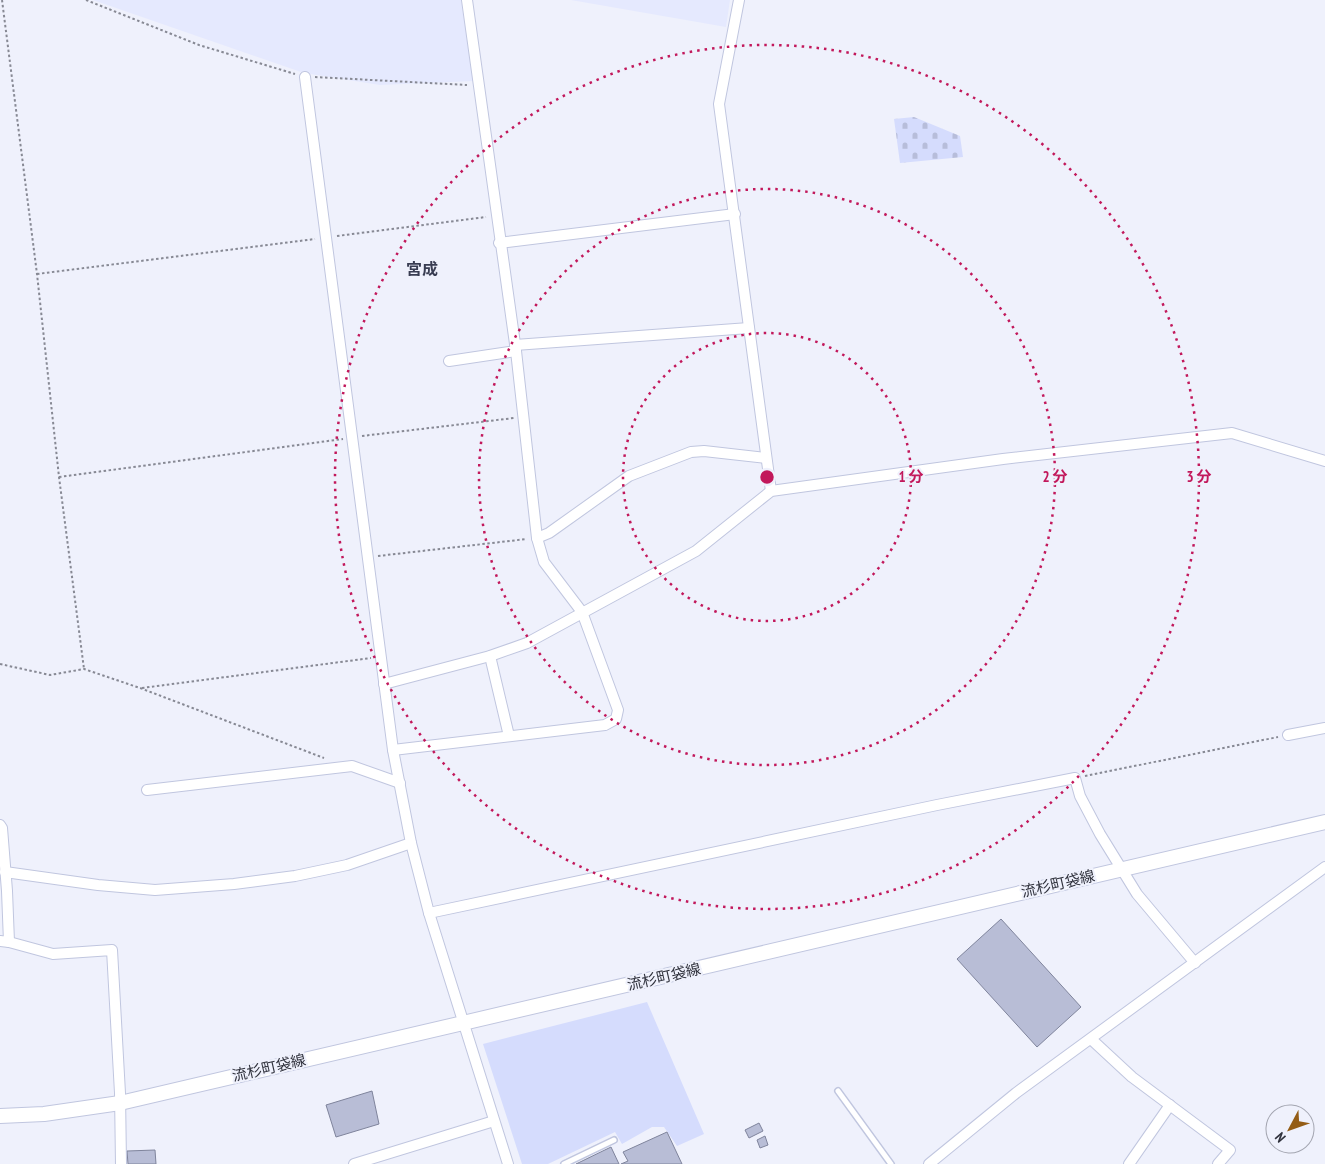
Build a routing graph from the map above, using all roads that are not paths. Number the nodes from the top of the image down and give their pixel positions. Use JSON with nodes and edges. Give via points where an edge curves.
{"nodes":[{"id":1,"x":466,"y":0,"type":"edge"},
{"id":2,"x":739,"y":0,"type":"edge"},
{"id":3,"x":304,"y":77,"type":"road end"},
{"id":4,"x":735,"y":214,"type":"junction"},
{"id":5,"x":500,"y":243,"type":"junction"},
{"id":6,"x":749,"y":328,"type":"junction"},
{"id":7,"x":515,"y":348,"type":"junction"},
{"id":8,"x":449,"y":361,"type":"dead end"},
{"id":9,"x":766,"y":458,"type":"junction"},
{"id":10,"x":1325,"y":461,"type":"edge"},
{"id":11,"x":771,"y":491,"type":"junction"},
{"id":12,"x":537,"y":538,"type":"junction"},
{"id":13,"x":582,"y":612,"type":"junction"},
{"id":14,"x":490,"y":656,"type":"junction"},
{"id":15,"x":384,"y":684,"type":"junction"},
{"id":16,"x":1325,"y":728,"type":"edge"},
{"id":17,"x":1288,"y":735,"type":"road end"},
{"id":18,"x":509,"y":736,"type":"junction"},
{"id":19,"x":393,"y":750,"type":"junction"},
{"id":20,"x":400,"y":783,"type":"junction"},
{"id":21,"x":147,"y":790,"type":"dead end"},
{"id":22,"x":1325,"y":822,"type":"edge"},
{"id":23,"x":0,"y":825,"type":"edge"},
{"id":24,"x":411,"y":843,"type":"junction"},
{"id":25,"x":1325,"y":867,"type":"edge"},
{"id":26,"x":1121,"y":869,"type":"junction"},
{"id":27,"x":5,"y":872,"type":"junction"},
{"id":28,"x":429,"y":913,"type":"junction"},
{"id":29,"x":4,"y":941,"type":"edge"},
{"id":30,"x":1195,"y":962,"type":"junction"},
{"id":31,"x":465,"y":1023,"type":"junction"},
{"id":32,"x":1091,"y":1039,"type":"junction"},
{"id":33,"x":838,"y":1091,"type":"dead end"},
{"id":34,"x":120,"y":1103,"type":"junction"},
{"id":35,"x":1170,"y":1105,"type":"junction"},
{"id":36,"x":0,"y":1116,"type":"edge"},
{"id":37,"x":494,"y":1121,"type":"junction"},
{"id":38,"x":614,"y":1140,"type":"dead end"},
{"id":39,"x":121,"y":1164,"type":"edge"},
{"id":40,"x":354,"y":1164,"type":"edge"},
{"id":41,"x":508,"y":1164,"type":"edge"},
{"id":42,"x":564,"y":1164,"type":"edge"},
{"id":43,"x":891,"y":1164,"type":"edge"},
{"id":44,"x":929,"y":1164,"type":"edge"},
{"id":45,"x":1129,"y":1164,"type":"edge"},
{"id":46,"x":1218,"y":1164,"type":"edge"}],
"edges":[{"from":1,"to":5,"type":"street"},
{"from":2,"to":4,"type":"street","via":[[719,104]]},
{"from":3,"to":15,"type":"street"},
{"from":4,"to":5,"type":"street"},
{"from":4,"to":6,"type":"street"},
{"from":5,"to":7,"type":"street"},
{"from":6,"to":7,"type":"street"},
{"from":6,"to":9,"type":"street"},
{"from":7,"to":8,"type":"street"},
{"from":7,"to":12,"type":"street"},
{"from":9,"to":11,"type":"street"},
{"from":9,"to":12,"type":"street","via":[[691,452],[629,476],[549,533]]},
{"from":10,"to":11,"type":"street","via":[[1232,433],[1003,459]]},
{"from":11,"to":13,"type":"street","via":[[696,552]]},
{"from":12,"to":13,"type":"street","via":[[544,562]]},
{"from":13,"to":14,"type":"street","via":[[527,643]]},
{"from":13,"to":18,"type":"street","via":[[618,710],[616,719],[605,725]]},
{"from":14,"to":15,"type":"street"},
{"from":14,"to":18,"type":"street"},
{"from":15,"to":19,"type":"street"},
{"from":16,"to":17,"type":"street"},
{"from":18,"to":19,"type":"street"},
{"from":19,"to":20,"type":"street"},
{"from":20,"to":21,"type":"street","via":[[345,766]]},
{"from":20,"to":24,"type":"street"},
{"from":22,"to":26,"type":"main road","name":"流杉町袋線"},
{"from":23,"to":27,"type":"street"},
{"from":24,"to":27,"type":"street","via":[[347,865],[295,876],[155,890]]},
{"from":24,"to":28,"type":"street"},
{"from":25,"to":30,"type":"street"},
{"from":26,"to":28,"type":"street","via":[[1080,796],[1075,778]]},
{"from":26,"to":30,"type":"street","via":[[1137,894]]},
{"from":26,"to":31,"type":"main road","name":"流杉町袋線"},
{"from":27,"to":29,"type":"street"},
{"from":28,"to":31,"type":"street"},
{"from":29,"to":34,"type":"street","via":[[53,954],[112,950]]},
{"from":30,"to":32,"type":"street"},
{"from":31,"to":34,"type":"main road","name":"流杉町袋線"},
{"from":31,"to":37,"type":"street"},
{"from":32,"to":35,"type":"street","via":[[1132,1077]]},
{"from":32,"to":44,"type":"street","via":[[1016,1093]]},
{"from":33,"to":43,"type":"lane"},
{"from":34,"to":36,"type":"main road","name":"流杉町袋線","via":[[44,1114]]},
{"from":34,"to":39,"type":"street"},
{"from":35,"to":45,"type":"street"},
{"from":35,"to":46,"type":"street","via":[[1230,1150]]},
{"from":37,"to":40,"type":"street"},
{"from":37,"to":41,"type":"street"},
{"from":38,"to":42,"type":"lane"}]}
